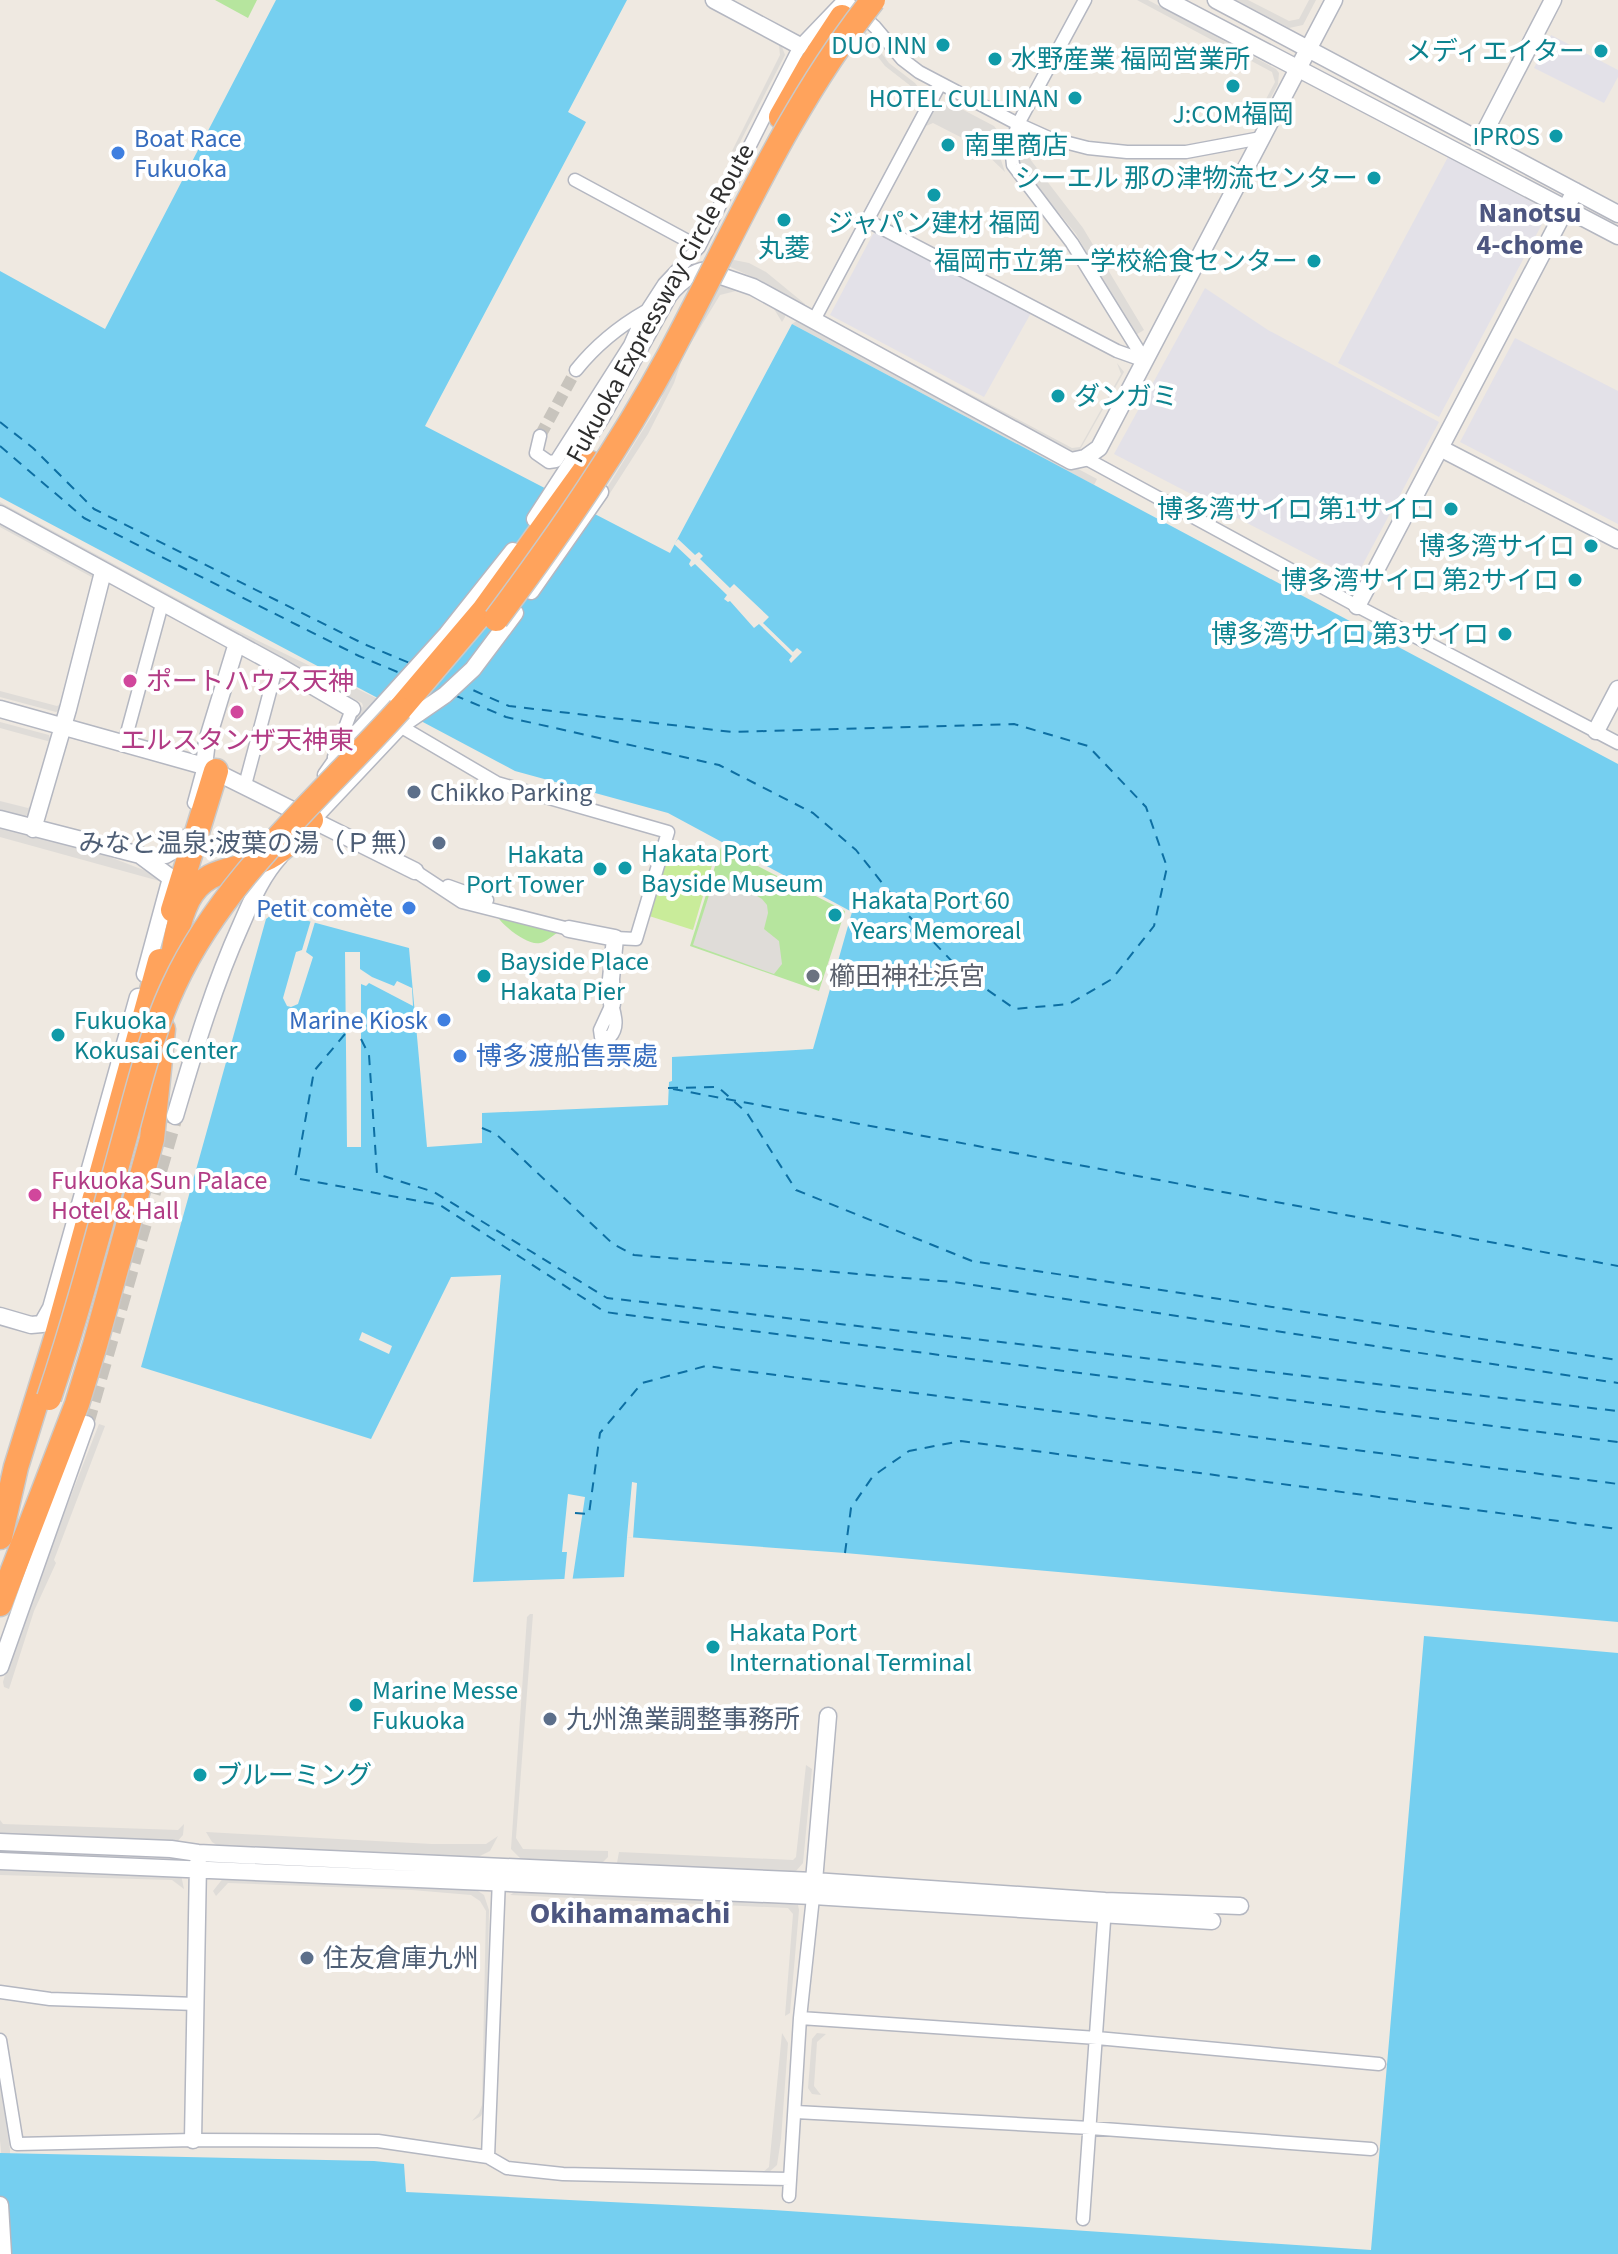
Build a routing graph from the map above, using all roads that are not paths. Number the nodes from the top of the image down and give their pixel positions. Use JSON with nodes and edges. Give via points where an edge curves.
{"nodes":[{"id":1,"x":714,"y":0,"type":"edge"},
{"id":2,"x":845,"y":0,"type":"edge"},
{"id":3,"x":856,"y":0,"type":"edge"},
{"id":4,"x":871,"y":0,"type":"edge"},
{"id":5,"x":1085,"y":0,"type":"edge"},
{"id":6,"x":1167,"y":0,"type":"edge"},
{"id":7,"x":1216,"y":0,"type":"edge"},
{"id":8,"x":1334,"y":0,"type":"edge"},
{"id":9,"x":1553,"y":0,"type":"edge"},
{"id":10,"x":800,"y":46,"type":"junction"},
{"id":11,"x":1308,"y":49,"type":"junction"},
{"id":12,"x":1297,"y":69,"type":"junction"},
{"id":13,"x":940,"y":84,"type":"junction"},
{"id":14,"x":1018,"y":124,"type":"junction"},
{"id":15,"x":1261,"y":138,"type":"junction"},
{"id":16,"x":1480,"y":141,"type":"junction"},
{"id":17,"x":575,"y":180,"type":"dead end"},
{"id":18,"x":746,"y":186,"type":"junction"},
{"id":19,"x":1575,"y":191,"type":"junction"},
{"id":20,"x":1566,"y":208,"type":"junction"},
{"id":21,"x":1618,"y":214,"type":"edge"},
{"id":22,"x":868,"y":221,"type":"junction"},
{"id":23,"x":1618,"y":236,"type":"edge"},
{"id":24,"x":699,"y":247,"type":"junction"},
{"id":25,"x":718,"y":263,"type":"junction"},
{"id":26,"x":791,"y":306,"type":"junction"},
{"id":27,"x":648,"y":310,"type":"junction"},
{"id":28,"x":814,"y":320,"type":"junction"},
{"id":29,"x":1145,"y":361,"type":"junction"},
{"id":30,"x":576,"y":370,"type":"tunnel mouth"},
{"id":31,"x":540,"y":436,"type":"dead end"},
{"id":32,"x":1440,"y":448,"type":"junction"},
{"id":33,"x":1085,"y":458,"type":"junction"},
{"id":34,"x":0,"y":514,"type":"edge"},
{"id":35,"x":1618,"y":540,"type":"edge"},
{"id":36,"x":103,"y":572,"type":"junction"},
{"id":37,"x":162,"y":604,"type":"junction"},
{"id":38,"x":1357,"y":606,"type":"junction"},
{"id":39,"x":237,"y":643,"type":"junction"},
{"id":40,"x":277,"y":665,"type":"junction"},
{"id":41,"x":1618,"y":689,"type":"edge"},
{"id":42,"x":0,"y":709,"type":"edge"},
{"id":43,"x":352,"y":709,"type":"joint"},
{"id":44,"x":407,"y":721,"type":"junction"},
{"id":45,"x":63,"y":727,"type":"junction"},
{"id":46,"x":1596,"y":731,"type":"junction"},
{"id":47,"x":1618,"y":743,"type":"edge"},
{"id":48,"x":124,"y":744,"type":"junction"},
{"id":49,"x":330,"y":767,"type":"junction"},
{"id":50,"x":210,"y":768,"type":"junction"},
{"id":51,"x":245,"y":785,"type":"junction"},
{"id":52,"x":307,"y":818,"type":"junction"},
{"id":53,"x":0,"y":819,"type":"edge"},
{"id":54,"x":33,"y":829,"type":"junction"},
{"id":55,"x":140,"y":855,"type":"junction"},
{"id":56,"x":415,"y":871,"type":"joint"},
{"id":57,"x":170,"y":922,"type":"junction"},
{"id":58,"x":569,"y":929,"type":"joint"},
{"id":59,"x":615,"y":938,"type":"junction"},
{"id":60,"x":612,"y":1004,"type":"dead end"},
{"id":61,"x":175,"y":1116,"type":"tunnel mouth"},
{"id":62,"x":0,"y":1316,"type":"edge"},
{"id":63,"x":86,"y":1424,"type":"tunnel mouth"},
{"id":64,"x":0,"y":1540,"type":"edge"},
{"id":65,"x":0,"y":1594,"type":"edge"},
{"id":66,"x":0,"y":1604,"type":"edge"},
{"id":67,"x":6,"y":1624,"type":"edge"},
{"id":68,"x":0,"y":1641,"type":"edge"},
{"id":69,"x":0,"y":1667,"type":"edge"},
{"id":70,"x":828,"y":1716,"type":"dead end"},
{"id":71,"x":0,"y":1842,"type":"edge"},
{"id":72,"x":0,"y":1861,"type":"edge"},
{"id":73,"x":198,"y":1862,"type":"junction"},
{"id":74,"x":499,"y":1875,"type":"junction"},
{"id":75,"x":814,"y":1888,"type":"junction"},
{"id":76,"x":1240,"y":1906,"type":"dead end"},
{"id":77,"x":1105,"y":1908,"type":"junction"},
{"id":78,"x":1212,"y":1921,"type":"dead end"},
{"id":79,"x":0,"y":1992,"type":"edge"},
{"id":80,"x":196,"y":2004,"type":"junction"},
{"id":81,"x":800,"y":2018,"type":"junction"},
{"id":82,"x":1097,"y":2038,"type":"junction"},
{"id":83,"x":0,"y":2040,"type":"edge"},
{"id":84,"x":1379,"y":2064,"type":"dead end"},
{"id":85,"x":796,"y":2112,"type":"junction"},
{"id":86,"x":1090,"y":2128,"type":"junction"},
{"id":87,"x":193,"y":2140,"type":"junction"},
{"id":88,"x":1371,"y":2149,"type":"dead end"},
{"id":89,"x":488,"y":2157,"type":"junction"},
{"id":90,"x":790,"y":2179,"type":"junction"},
{"id":91,"x":789,"y":2196,"type":"dead end"},
{"id":92,"x":0,"y":2205,"type":"edge"},
{"id":93,"x":1083,"y":2219,"type":"dead end"},
{"id":94,"x":3,"y":2254,"type":"edge"}],
"edges":[{"from":1,"to":10,"type":"street"},
{"from":2,"to":10,"type":"street"},
{"from":2,"to":13,"type":"street","via":[[902,59]]},
{"from":3,"to":18,"type":"highway","via":[[777,121]]},
{"from":3,"to":25,"type":"highway","bridge":true,"via":[[811,64],[767,142]]},
{"from":4,"to":18,"type":"highway","name":"Fukuoka Expressway Circle Route","bridge":true,"via":[[803,91]]},
{"from":4,"to":25,"type":"highway","name":"Fukuoka Expressway Circle Route","bridge":true,"via":[[807,94]]},
{"from":5,"to":14,"type":"street"},
{"from":6,"to":12,"type":"street"},
{"from":7,"to":11,"type":"street"},
{"from":8,"to":11,"type":"street"},
{"from":9,"to":16,"type":"street"},
{"from":10,"to":24,"type":"street"},
{"from":11,"to":12,"type":"street"},
{"from":11,"to":16,"type":"street"},
{"from":12,"to":15,"type":"street"},
{"from":12,"to":20,"type":"street"},
{"from":13,"to":14,"type":"street"},
{"from":13,"to":22,"type":"street"},
{"from":14,"to":15,"type":"street","via":[[1049,138],[1127,152],[1186,152]]},
{"from":14,"to":29,"type":"street","via":[[1011,146],[1013,165],[1072,243]]},
{"from":15,"to":29,"type":"street"},
{"from":16,"to":19,"type":"street"},
{"from":17,"to":24,"type":"street"},
{"from":18,"to":64,"type":"highway","name":"Fukuoka Expressway Circle Route","bridge":true,"via":[[590,463],[537,540],[457,643],[236,887],[174,985],[141,1081],[69,1338]]},
{"from":19,"to":20,"type":"street"},
{"from":19,"to":21,"type":"street"},
{"from":20,"to":23,"type":"street"},
{"from":20,"to":32,"type":"street"},
{"from":22,"to":28,"type":"street"},
{"from":22,"to":29,"type":"street"},
{"from":24,"to":27,"type":"street"},
{"from":25,"to":44,"type":"highway","name":"Fukuoka Expressway Circle Route","bridge":true,"via":[[602,471],[496,619]]},
{"from":26,"to":28,"type":"street"},
{"from":26,"to":44,"type":"street","via":[[736,279],[708,279],[660,395],[588,510],[473,669]]},
{"from":26,"to":49,"type":"street","via":[[730,272],[706,268],[680,281],[563,480],[515,548]]},
{"from":27,"to":30,"type":"street","via":[[619,326]]},
{"from":27,"to":31,"type":"street","via":[[556,461],[536,453]]},
{"from":28,"to":33,"type":"street","via":[[1071,461]]},
{"from":29,"to":33,"type":"street","via":[[1099,448]]},
{"from":32,"to":35,"type":"street"},
{"from":32,"to":38,"type":"street"},
{"from":33,"to":38,"type":"street"},
{"from":34,"to":36,"type":"street"},
{"from":36,"to":37,"type":"street"},
{"from":36,"to":45,"type":"street"},
{"from":37,"to":39,"type":"street"},
{"from":37,"to":48,"type":"street"},
{"from":38,"to":46,"type":"street"},
{"from":39,"to":40,"type":"street"},
{"from":39,"to":50,"type":"street","via":[[207,741]]},
{"from":40,"to":43,"type":"street"},
{"from":40,"to":51,"type":"street"},
{"from":41,"to":46,"type":"street"},
{"from":42,"to":45,"type":"street"},
{"from":43,"to":49,"type":"street"},
{"from":44,"to":52,"type":"street"},
{"from":44,"to":59,"type":"street","via":[[429,743],[497,783],[668,832],[636,939]]},
{"from":44,"to":65,"type":"highway","name":"Fukuoka Expressway Circle Route","via":[[247,896],[188,992],[154,1086],[83,1342]]},
{"from":45,"to":48,"type":"street"},
{"from":45,"to":54,"type":"street"},
{"from":46,"to":47,"type":"street"},
{"from":48,"to":50,"type":"street"},
{"from":49,"to":52,"type":"street"},
{"from":50,"to":51,"type":"street"},
{"from":50,"to":55,"type":"street","via":[[182,848],[166,857]]},
{"from":50,"to":57,"type":"highway"},
{"from":51,"to":52,"type":"street"},
{"from":52,"to":56,"type":"street"},
{"from":52,"to":57,"type":"highway","bridge":true,"via":[[258,853],[213,861],[196,870],[187,879]]},
{"from":52,"to":61,"type":"street","via":[[256,889],[199,1032]]},
{"from":52,"to":66,"type":"highway","bridge":true,"via":[[287,845],[263,860],[204,880],[189,899],[179,926],[148,1152],[77,1404]]},
{"from":53,"to":54,"type":"street"},
{"from":54,"to":55,"type":"street"},
{"from":55,"to":62,"type":"street","via":[[171,878],[51,1308],[42,1324]]},
{"from":56,"to":58,"type":"street","via":[[462,902]]},
{"from":57,"to":64,"type":"highway"},
{"from":58,"to":59,"type":"street"},
{"from":59,"to":60,"type":"street"},
{"from":63,"to":67,"type":"street"},
{"from":67,"to":68,"type":"street"},
{"from":67,"to":69,"type":"street"},
{"from":70,"to":75,"type":"street"},
{"from":71,"to":73,"type":"street","via":[[171,1849]]},
{"from":72,"to":73,"type":"street"},
{"from":73,"to":74,"type":"street"},
{"from":73,"to":80,"type":"street"},
{"from":74,"to":75,"type":"street"},
{"from":74,"to":89,"type":"street"},
{"from":75,"to":77,"type":"street"},
{"from":75,"to":81,"type":"street"},
{"from":76,"to":77,"type":"street"},
{"from":77,"to":78,"type":"street"},
{"from":77,"to":82,"type":"street"},
{"from":79,"to":80,"type":"street"},
{"from":80,"to":87,"type":"street"},
{"from":81,"to":82,"type":"street"},
{"from":81,"to":85,"type":"street"},
{"from":82,"to":84,"type":"street"},
{"from":82,"to":86,"type":"street"},
{"from":83,"to":87,"type":"street","via":[[17,2144]]},
{"from":85,"to":86,"type":"street"},
{"from":85,"to":90,"type":"street"},
{"from":86,"to":88,"type":"street"},
{"from":86,"to":93,"type":"street"},
{"from":87,"to":89,"type":"street","via":[[378,2141]]},
{"from":89,"to":90,"type":"street","via":[[507,2168],[563,2174]]},
{"from":90,"to":91,"type":"street"},
{"from":92,"to":94,"type":"street"}]}
